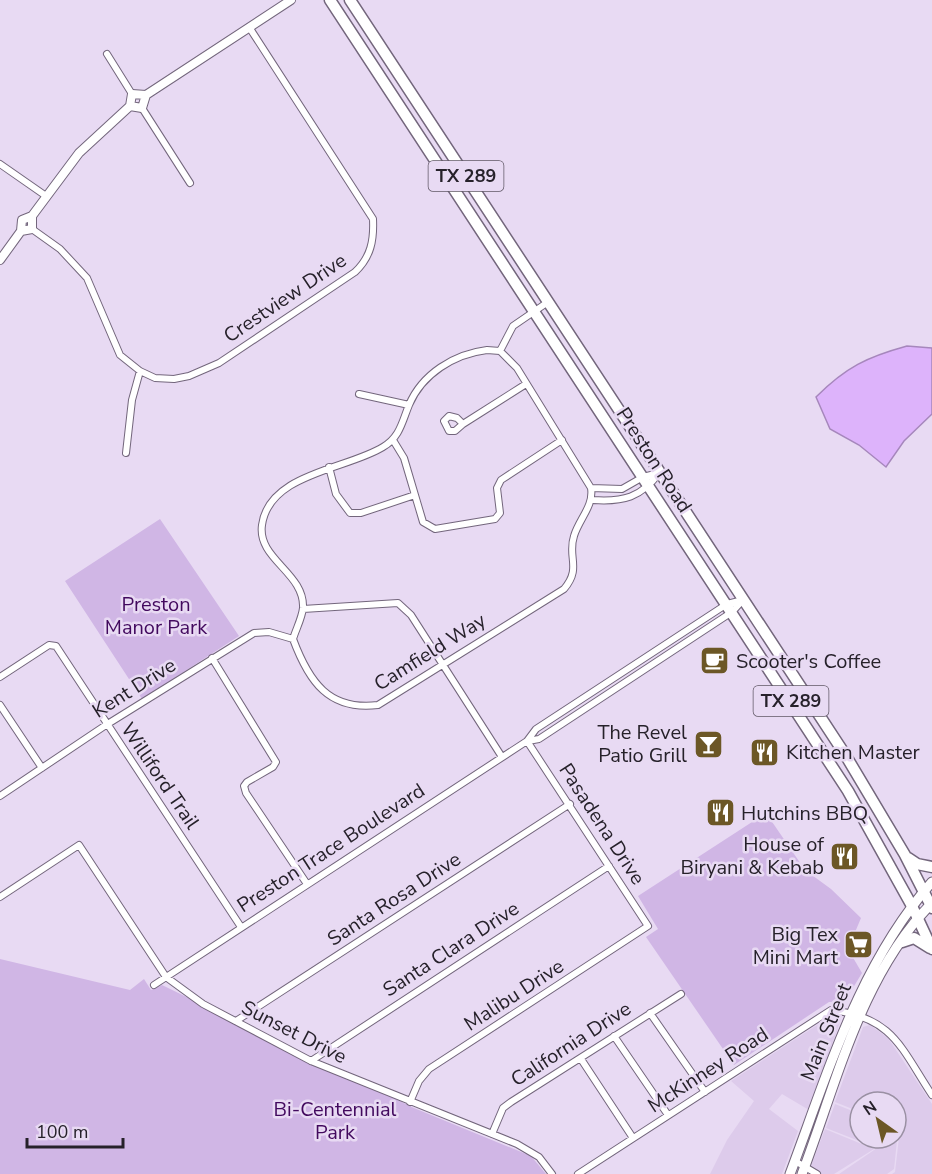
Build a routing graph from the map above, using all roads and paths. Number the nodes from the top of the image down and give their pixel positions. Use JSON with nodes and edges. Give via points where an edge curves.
{"nodes":[{"id":1,"x":291,"y":0,"type":"edge"},
{"id":2,"x":330,"y":0,"type":"edge"},
{"id":3,"x":350,"y":0,"type":"edge"},
{"id":4,"x":249,"y":27,"type":"junction"},
{"id":5,"x":107,"y":54,"type":"dead end"},
{"id":6,"x":132,"y":94,"type":"junction"},
{"id":7,"x":146,"y":95,"type":"junction"},
{"id":8,"x":130,"y":106,"type":"junction"},
{"id":9,"x":142,"y":108,"type":"junction"},
{"id":10,"x":0,"y":164,"type":"edge"},
{"id":11,"x":190,"y":183,"type":"dead end"},
{"id":12,"x":46,"y":196,"type":"junction"},
{"id":13,"x":32,"y":216,"type":"junction"},
{"id":14,"x":32,"y":229,"type":"junction"},
{"id":15,"x":21,"y":231,"type":"junction"},
{"id":16,"x":0,"y":260,"type":"edge"},
{"id":17,"x":548,"y":302,"type":"junction"},
{"id":18,"x":535,"y":311,"type":"junction"},
{"id":19,"x":500,"y":351,"type":"junction"},
{"id":20,"x":140,"y":371,"type":"junction"},
{"id":21,"x":526,"y":384,"type":"junction"},
{"id":22,"x":359,"y":394,"type":"dead end"},
{"id":23,"x":409,"y":405,"type":"junction"},
{"id":24,"x":463,"y":424,"type":"dead end"},
{"id":25,"x":393,"y":440,"type":"junction"},
{"id":26,"x":562,"y":440,"type":"junction"},
{"id":27,"x":126,"y":453,"type":"dead end"},
{"id":28,"x":329,"y":467,"type":"junction"},
{"id":29,"x":660,"y":472,"type":"junction"},
{"id":30,"x":646,"y":482,"type":"junction"},
{"id":31,"x":591,"y":488,"type":"junction"},
{"id":32,"x":415,"y":495,"type":"junction"},
{"id":33,"x":592,"y":500,"type":"junction"},
{"id":34,"x":743,"y":600,"type":"junction"},
{"id":35,"x":730,"y":608,"type":"junction"},
{"id":36,"x":303,"y":609,"type":"junction"},
{"id":37,"x":293,"y":639,"type":"junction"},
{"id":38,"x":212,"y":658,"type":"junction"},
{"id":39,"x":642,"y":661,"type":"junction"},
{"id":40,"x":442,"y":664,"type":"junction"},
{"id":41,"x":647,"y":668,"type":"junction"},
{"id":42,"x":0,"y":677,"type":"edge"},
{"id":43,"x":0,"y":705,"type":"edge"},
{"id":44,"x":821,"y":717,"type":"junction"},
{"id":45,"x":105,"y":724,"type":"junction"},
{"id":46,"x":807,"y":727,"type":"junction"},
{"id":47,"x":527,"y":741,"type":"junction"},
{"id":48,"x":502,"y":757,"type":"junction"},
{"id":49,"x":42,"y":768,"type":"junction"},
{"id":50,"x":0,"y":796,"type":"edge"},
{"id":51,"x":570,"y":804,"type":"junction"},
{"id":52,"x":905,"y":855,"type":"junction"},
{"id":53,"x":609,"y":866,"type":"junction"},
{"id":54,"x":932,"y":867,"type":"edge"},
{"id":55,"x":932,"y":882,"type":"edge"},
{"id":56,"x":307,"y":884,"type":"junction"},
{"id":57,"x":924,"y":892,"type":"junction"},
{"id":58,"x":0,"y":897,"type":"edge"},
{"id":59,"x":931,"y":905,"type":"edge"},
{"id":60,"x":912,"y":906,"type":"junction"},
{"id":61,"x":918,"y":917,"type":"junction"},
{"id":62,"x":648,"y":926,"type":"joint"},
{"id":63,"x":241,"y":927,"type":"junction"},
{"id":64,"x":902,"y":942,"type":"junction"},
{"id":65,"x":932,"y":949,"type":"edge"},
{"id":66,"x":166,"y":977,"type":"junction"},
{"id":67,"x":154,"y":985,"type":"dead end"},
{"id":68,"x":681,"y":994,"type":"dead end"},
{"id":69,"x":650,"y":1013,"type":"junction"},
{"id":70,"x":855,"y":1014,"type":"junction"},
{"id":71,"x":236,"y":1021,"type":"junction"},
{"id":72,"x":615,"y":1036,"type":"junction"},
{"id":73,"x":581,"y":1059,"type":"junction"},
{"id":74,"x":311,"y":1061,"type":"junction"},
{"id":75,"x":705,"y":1092,"type":"junction"},
{"id":76,"x":932,"y":1095,"type":"edge"},
{"id":77,"x":410,"y":1102,"type":"junction"},
{"id":78,"x":668,"y":1115,"type":"junction"},
{"id":79,"x":492,"y":1134,"type":"junction"},
{"id":80,"x":633,"y":1138,"type":"junction"},
{"id":81,"x":795,"y":1161,"type":"junction"},
{"id":82,"x":804,"y":1170,"type":"edge"},
{"id":83,"x":552,"y":1174,"type":"edge"},
{"id":84,"x":578,"y":1174,"type":"edge"},
{"id":85,"x":790,"y":1174,"type":"edge"},
{"id":86,"x":817,"y":1174,"type":"edge"}],
"edges":[{"from":1,"to":4,"type":"street"},
{"from":2,"to":18,"type":"main road","name":"Preston Road","number":"TX 289"},
{"from":3,"to":17,"type":"main road","name":"Preston Road","number":"TX 289"},
{"from":4,"to":7,"type":"street"},
{"from":4,"to":20,"type":"street","name":"Crestview Drive","via":[[366,205],[374,219],[373,242],[362,265],[353,273],[219,363],[174,380]]},
{"from":5,"to":6,"type":"street"},
{"from":6,"to":7,"type":"street"},
{"from":6,"to":8,"type":"street"},
{"from":7,"to":9,"type":"street"},
{"from":8,"to":9,"type":"street"},
{"from":8,"to":12,"type":"street","via":[[79,153]]},
{"from":9,"to":11,"type":"street"},
{"from":10,"to":12,"type":"street"},
{"from":12,"to":13,"type":"street"},
{"from":13,"to":14,"type":"street"},
{"from":13,"to":15,"type":"street","via":[[22,220]]},
{"from":14,"to":15,"type":"street"},
{"from":14,"to":20,"type":"street","name":"Crestview Drive","via":[[60,249],[87,278],[120,355]]},
{"from":15,"to":16,"type":"street"},
{"from":17,"to":18,"type":"street"},
{"from":17,"to":29,"type":"main road","name":"Preston Road","number":"TX 289"},
{"from":18,"to":19,"type":"street","via":[[513,326]]},
{"from":18,"to":30,"type":"main road","name":"Preston Road","number":"TX 289"},
{"from":19,"to":21,"type":"street"},
{"from":19,"to":23,"type":"street","via":[[477,351],[450,361],[426,378]]},
{"from":20,"to":27,"type":"street","via":[[132,399]]},
{"from":21,"to":24,"type":"street"},
{"from":21,"to":26,"type":"street"},
{"from":22,"to":23,"type":"street"},
{"from":23,"to":25,"type":"street"},
{"from":25,"to":28,"type":"street"},
{"from":25,"to":32,"type":"street","via":[[404,458]]},
{"from":26,"to":31,"type":"street"},
{"from":26,"to":32,"type":"street","via":[[501,480],[497,488],[500,513],[495,519],[431,529],[423,522]]},
{"from":28,"to":32,"type":"street","via":[[336,494],[350,513]]},
{"from":28,"to":36,"type":"street","via":[[280,493],[262,521],[269,551],[295,579]]},
{"from":29,"to":30,"type":"street"},
{"from":29,"to":30,"type":"street"},
{"from":29,"to":34,"type":"main road","name":"Preston Road","number":"TX 289"},
{"from":30,"to":31,"type":"street","via":[[622,489]]},
{"from":30,"to":33,"type":"street","via":[[622,501]]},
{"from":30,"to":35,"type":"main road","name":"Preston Road","number":"TX 289"},
{"from":31,"to":33,"type":"street"},
{"from":33,"to":40,"type":"street","name":"Camfield Way","via":[[573,539],[574,573],[564,589]]},
{"from":34,"to":35,"type":"street","name":"Preston Trace Boulevard"},
{"from":34,"to":44,"type":"main road","name":"Preston Road","number":"TX 289"},
{"from":35,"to":39,"type":"street","name":"Preston Trace Boulevard"},
{"from":35,"to":41,"type":"street","name":"Preston Trace Boulevard"},
{"from":35,"to":46,"type":"main road","name":"Preston Road","number":"TX 289"},
{"from":36,"to":37,"type":"street"},
{"from":36,"to":40,"type":"street","via":[[398,603],[411,615]]},
{"from":37,"to":38,"type":"street","name":"Kent Drive","via":[[269,632],[254,633]]},
{"from":37,"to":40,"type":"street","name":"Camfield Way","via":[[321,688],[336,701],[350,706],[378,705]]},
{"from":38,"to":45,"type":"street","name":"Kent Drive"},
{"from":38,"to":56,"type":"street","via":[[276,762],[247,782],[246,793]]},
{"from":39,"to":41,"type":"street"},
{"from":39,"to":47,"type":"street","name":"Preston Trace Boulevard","via":[[536,729]]},
{"from":40,"to":48,"type":"street"},
{"from":41,"to":47,"type":"street","name":"Preston Trace Boulevard","via":[[539,739]]},
{"from":42,"to":45,"type":"street","name":"Williford Trail","via":[[52,644]]},
{"from":43,"to":49,"type":"street"},
{"from":44,"to":46,"type":"main road"},
{"from":44,"to":52,"type":"main road","name":"Preston Road","number":"TX 289"},
{"from":45,"to":49,"type":"street","name":"Kent Drive"},
{"from":45,"to":63,"type":"street","name":"Williford Trail"},
{"from":46,"to":60,"type":"main road","name":"Preston Road","number":"TX 289"},
{"from":47,"to":48,"type":"street","name":"Preston Trace Boulevard"},
{"from":47,"to":51,"type":"street","name":"Pasadena Drive"},
{"from":48,"to":56,"type":"street","name":"Preston Trace Boulevard"},
{"from":49,"to":50,"type":"street","name":"Kent Drive"},
{"from":51,"to":53,"type":"street","name":"Pasadena Drive"},
{"from":51,"to":71,"type":"street","name":"Santa Rosa Drive"},
{"from":52,"to":54,"type":"main road","via":[[917,864]]},
{"from":52,"to":57,"type":"main road","name":"Preston Road","number":"TX 289"},
{"from":53,"to":62,"type":"street","name":"Pasadena Drive"},
{"from":53,"to":74,"type":"street","name":"Santa Clara Drive"},
{"from":55,"to":57,"type":"main road","name":"Main Street"},
{"from":56,"to":63,"type":"street","name":"Preston Trace Boulevard"},
{"from":57,"to":59,"type":"main road","name":"Preston Road","number":"TX 289"},
{"from":57,"to":60,"type":"main road","name":"Main Street"},
{"from":58,"to":66,"type":"street","name":"Sunset Drive","via":[[79,845]]},
{"from":59,"to":61,"type":"main road","name":"Main Street"},
{"from":60,"to":61,"type":"main road","name":"Preston Road","number":"TX 289"},
{"from":60,"to":70,"type":"main road","name":"Main Street","via":[[860,991]]},
{"from":61,"to":64,"type":"main road","name":"Main Street"},
{"from":61,"to":65,"type":"main road","name":"Preston Road","number":"TX 289"},
{"from":62,"to":77,"type":"street","name":"Malibu Drive","via":[[429,1070]]},
{"from":63,"to":66,"type":"street","name":"Preston Trace Boulevard"},
{"from":64,"to":65,"type":"main road","via":[[914,938]]},
{"from":64,"to":70,"type":"main road","name":"Main Street"},
{"from":66,"to":67,"type":"street","name":"Preston Trace Boulevard"},
{"from":66,"to":71,"type":"street","name":"Sunset Drive","via":[[203,1004]]},
{"from":68,"to":69,"type":"street","name":"California Drive"},
{"from":69,"to":72,"type":"street","name":"California Drive"},
{"from":69,"to":75,"type":"street"},
{"from":70,"to":75,"type":"street","name":"McKinney Road","via":[[831,1010]]},
{"from":70,"to":76,"type":"street","via":[[889,1031]]},
{"from":70,"to":81,"type":"main road","name":"Main Street"},
{"from":70,"to":82,"type":"main road","name":"Main Street"},
{"from":71,"to":74,"type":"street","name":"Sunset Drive"},
{"from":72,"to":73,"type":"street","name":"California Drive"},
{"from":72,"to":78,"type":"street"},
{"from":73,"to":79,"type":"street","name":"California Drive","via":[[503,1108]]},
{"from":73,"to":80,"type":"street"},
{"from":74,"to":77,"type":"street","name":"Sunset Drive"},
{"from":75,"to":78,"type":"street","name":"McKinney Road"},
{"from":77,"to":79,"type":"street","name":"Sunset Drive"},
{"from":78,"to":80,"type":"street","name":"McKinney Road"},
{"from":79,"to":83,"type":"street","name":"Sunset Drive","via":[[529,1150]]},
{"from":80,"to":84,"type":"street","name":"McKinney Road"},
{"from":81,"to":82,"type":"street"},
{"from":81,"to":85,"type":"main road","name":"Main Street"},
{"from":82,"to":86,"type":"street"}]}
